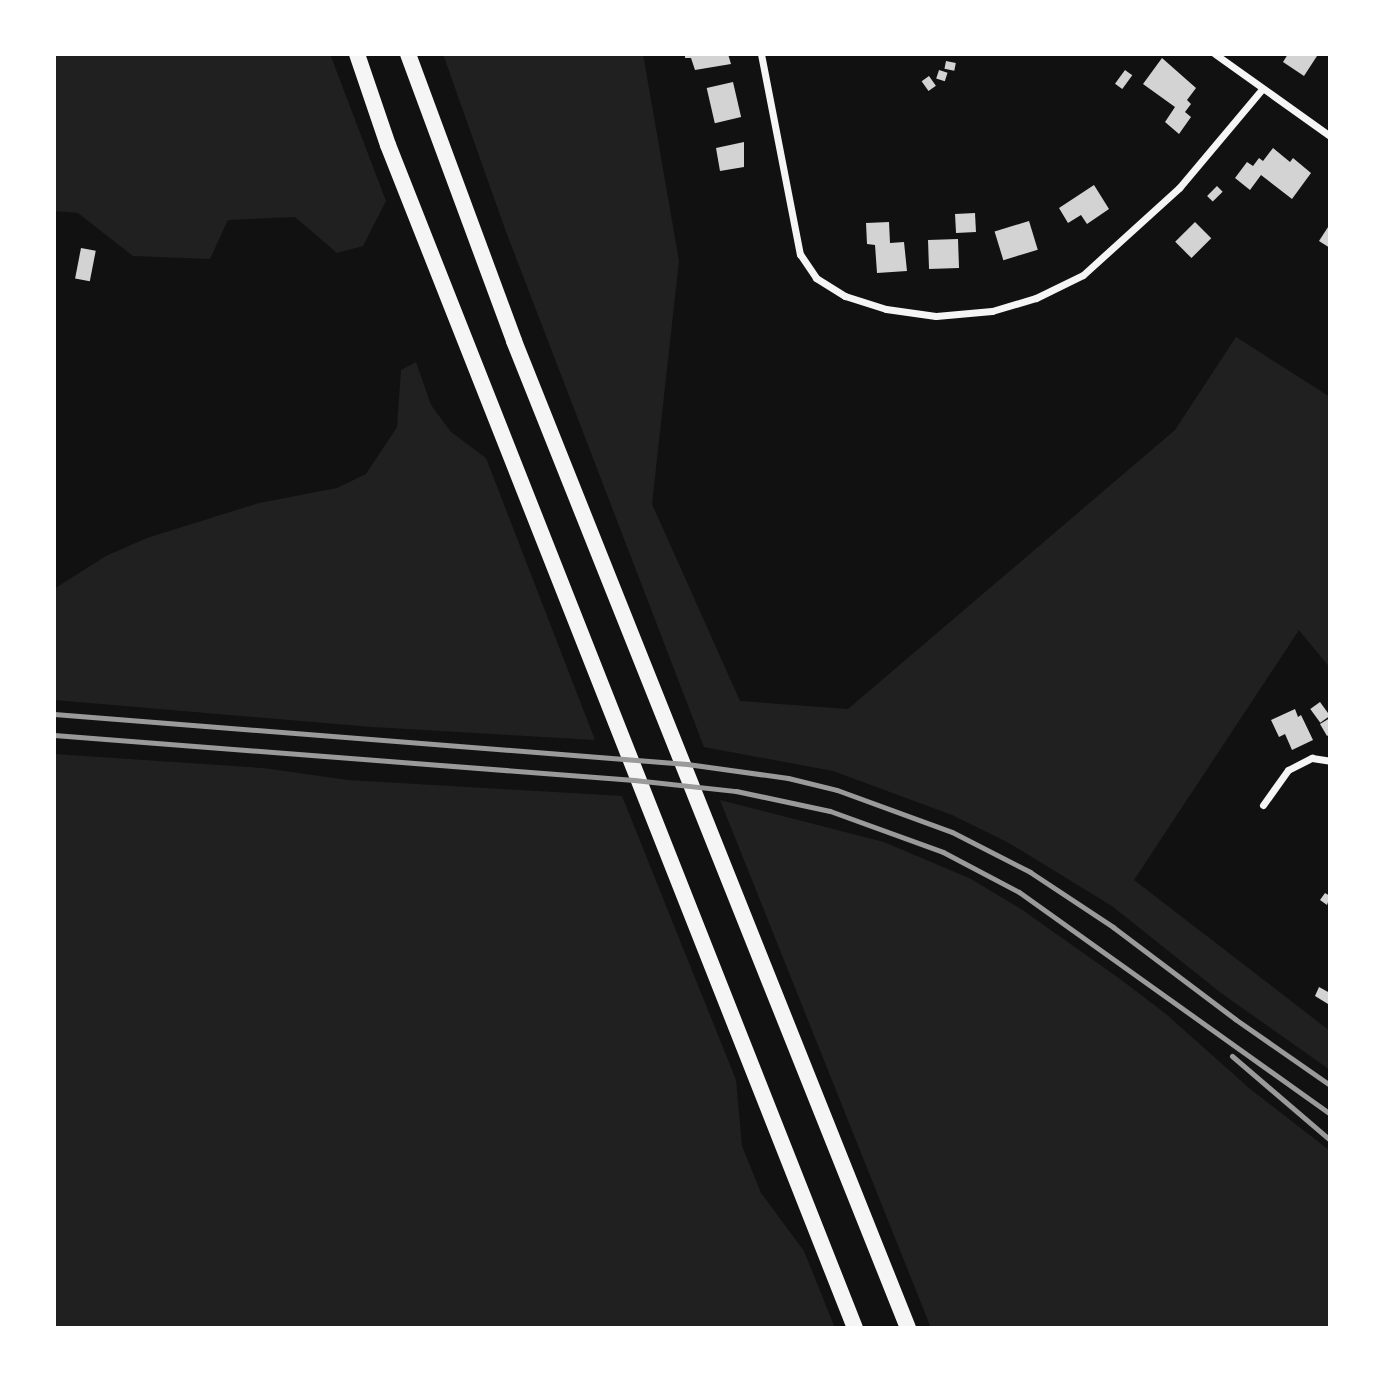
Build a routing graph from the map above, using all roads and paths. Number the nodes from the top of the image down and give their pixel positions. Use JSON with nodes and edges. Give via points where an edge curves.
{"nodes":[{"id":1,"x":357,"y":54,"type":"edge"},
{"id":2,"x":408,"y":54,"type":"edge"},
{"id":3,"x":761,"y":54,"type":"edge"},
{"id":4,"x":1215,"y":54,"type":"edge"},
{"id":5,"x":1262,"y":89,"type":"junction"},
{"id":6,"x":1330,"y":136,"type":"edge"},
{"id":7,"x":1330,"y":761,"type":"edge"},
{"id":8,"x":1263,"y":805,"type":"dead end"},
{"id":9,"x":855,"y":1328,"type":"edge"},
{"id":10,"x":908,"y":1328,"type":"edge"}],
"edges":[{"from":1,"to":9,"type":"highway","via":[[388,145]]},
{"from":2,"to":10,"type":"highway","via":[[514,341]]},
{"from":3,"to":5,"type":"street","via":[[800,254],[816,278],[845,296],[886,309],[936,316],[1036,298],[1083,275],[1179,188]]},
{"from":4,"to":5,"type":"street"},
{"from":5,"to":6,"type":"street"},
{"from":7,"to":8,"type":"street","via":[[1311,758],[1287,770]]}]}
